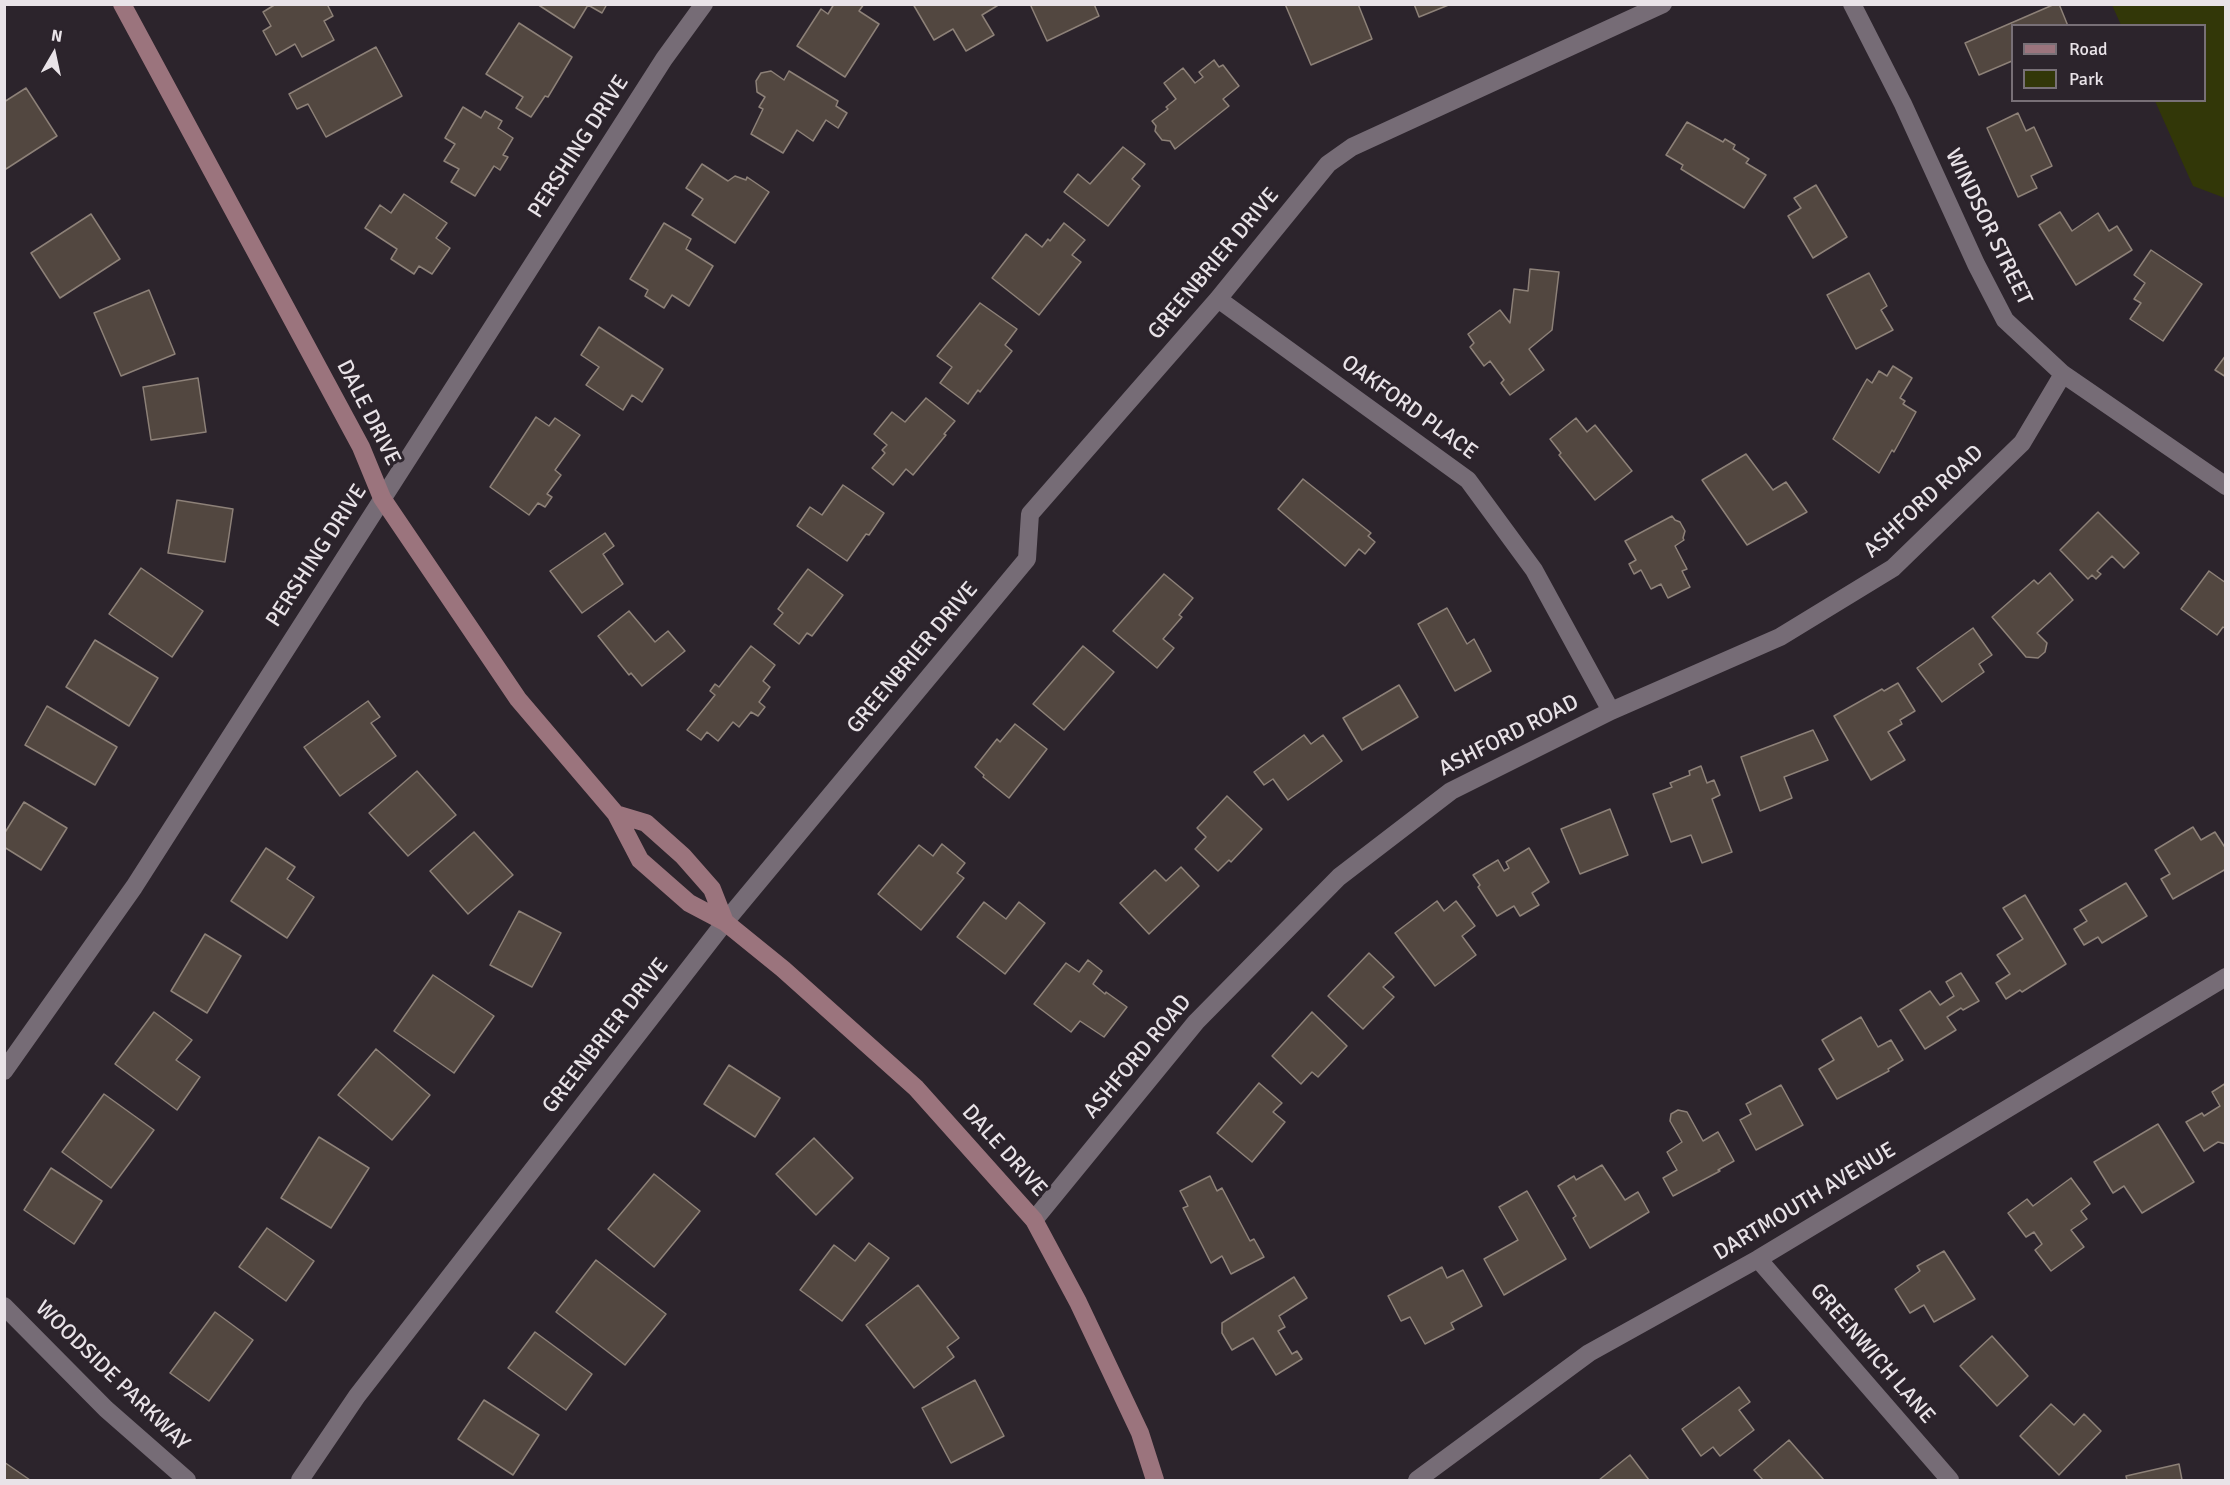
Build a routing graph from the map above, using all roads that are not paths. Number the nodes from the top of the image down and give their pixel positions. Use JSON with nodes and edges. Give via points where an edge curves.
{"nodes":[{"id":1,"x":122,"y":4,"type":"edge"},
{"id":2,"x":704,"y":4,"type":"edge"},
{"id":3,"x":1663,"y":4,"type":"edge"},
{"id":4,"x":1852,"y":4,"type":"edge"},
{"id":5,"x":1218,"y":299,"type":"junction"},
{"id":6,"x":2063,"y":374,"type":"junction"},
{"id":7,"x":2226,"y":486,"type":"edge"},
{"id":8,"x":382,"y":498,"type":"junction"},
{"id":9,"x":1611,"y":711,"type":"junction"},
{"id":10,"x":616,"y":814,"type":"junction"},
{"id":11,"x":725,"y":922,"type":"junction"},
{"id":12,"x":2226,"y":977,"type":"edge"},
{"id":13,"x":4,"y":1071,"type":"edge"},
{"id":14,"x":1034,"y":1220,"type":"junction"},
{"id":15,"x":1758,"y":1259,"type":"junction"},
{"id":16,"x":4,"y":1306,"type":"edge"},
{"id":17,"x":187,"y":1480,"type":"edge"},
{"id":18,"x":300,"y":1480,"type":"edge"},
{"id":19,"x":1155,"y":1480,"type":"edge"},
{"id":20,"x":1417,"y":1480,"type":"edge"},
{"id":21,"x":1950,"y":1480,"type":"edge"}],
"edges":[{"from":1,"to":8,"type":"street","name":"DALE DRIVE","via":[[361,447]]},
{"from":2,"to":8,"type":"street","name":"PERSHING DRIVE","via":[[664,59]]},
{"from":3,"to":5,"type":"street","name":"GREENBRIER DRIVE","via":[[1352,147],[1328,164]]},
{"from":4,"to":6,"type":"street","name":"WINDSOR STREET","via":[[2004,320]]},
{"from":5,"to":9,"type":"street","name":"OAKFORD PLACE","via":[[1468,480],[1534,570]]},
{"from":5,"to":11,"type":"street","name":"GREENBRIER DRIVE","via":[[1030,514],[1027,559]]},
{"from":6,"to":7,"type":"street","name":"WINDSOR STREET"},
{"from":6,"to":9,"type":"street","name":"ASHFORD ROAD","via":[[2022,443],[1893,568],[1780,637]]},
{"from":8,"to":10,"type":"street","name":"DALE DRIVE","via":[[518,699]]},
{"from":8,"to":13,"type":"street","name":"PERSHING DRIVE","via":[[134,887]]},
{"from":9,"to":14,"type":"street","name":"ASHFORD ROAD","via":[[1451,791],[1339,877],[1196,1022]]},
{"from":10,"to":11,"type":"street","name":"DALE DRIVE","via":[[640,860],[689,903]]},
{"from":10,"to":11,"type":"street","name":"DALE DRIVE","via":[[646,823],[683,856],[712,889]]},
{"from":11,"to":14,"type":"street","name":"DALE DRIVE","via":[[916,1088]]},
{"from":11,"to":18,"type":"street","name":"GREENBRIER DRIVE","via":[[357,1396]]},
{"from":12,"to":15,"type":"street","name":"DARTMOUTH AVENUE"},
{"from":14,"to":19,"type":"street","name":"DALE DRIVE","via":[[1135,1423]]},
{"from":15,"to":20,"type":"street","name":"DARTMOUTH AVENUE","via":[[1589,1353]]},
{"from":15,"to":21,"type":"street","name":"GREENWICH LANE"},
{"from":16,"to":17,"type":"street","name":"WOODSIDE PARKWAY","via":[[106,1409]]}]}
